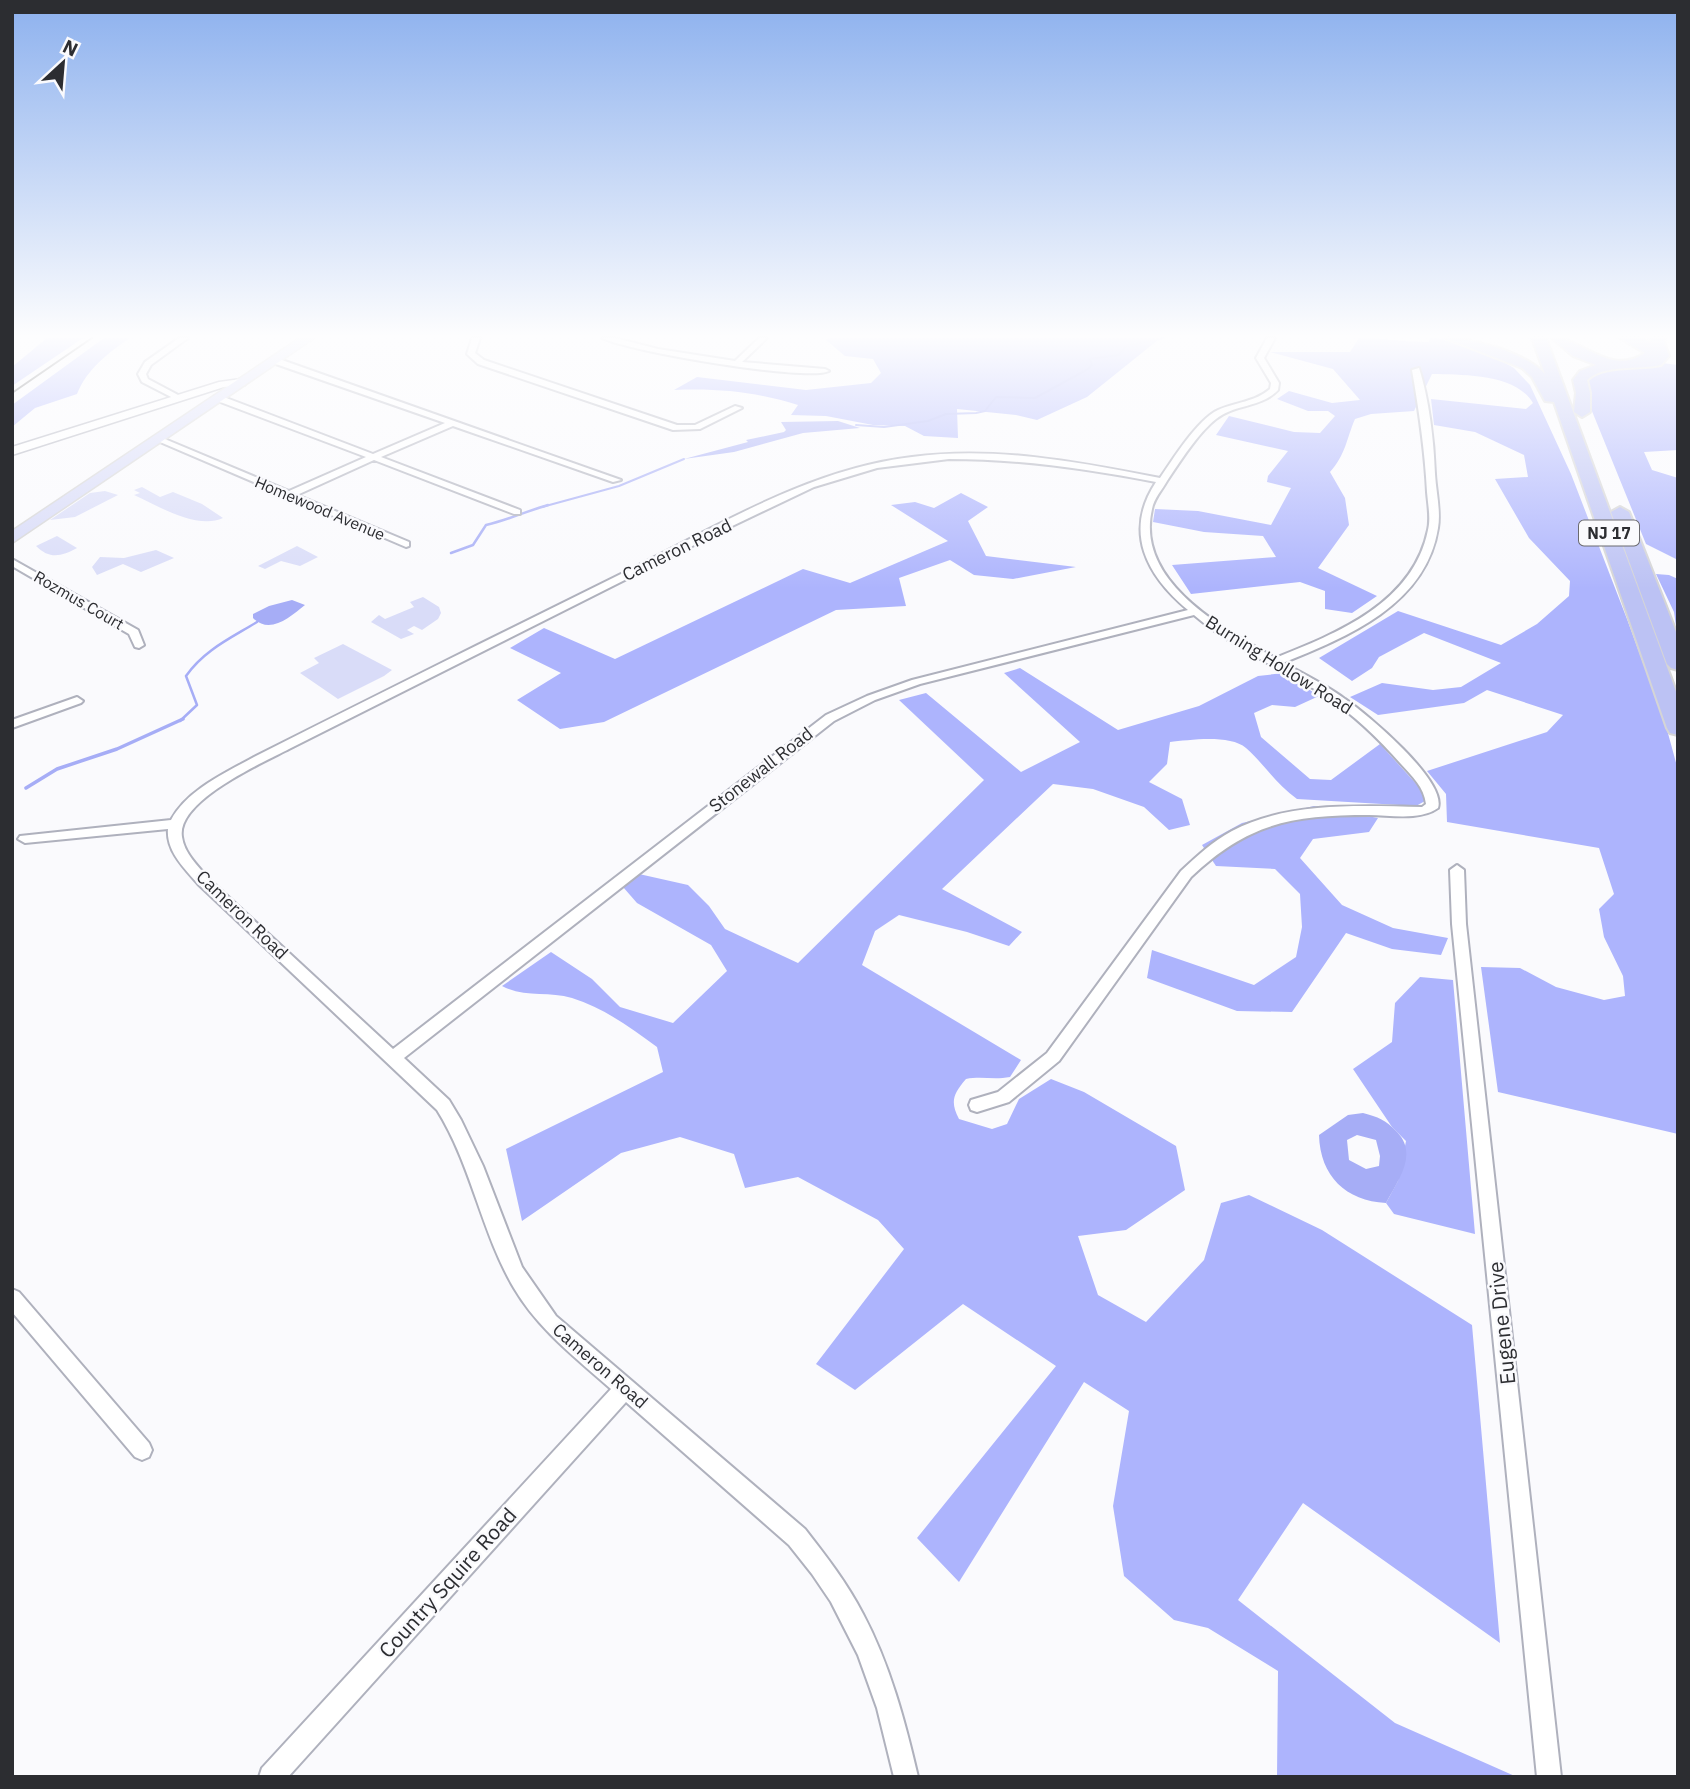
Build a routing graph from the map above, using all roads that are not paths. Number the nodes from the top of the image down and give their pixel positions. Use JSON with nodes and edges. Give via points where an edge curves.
{"nodes":[{"id":1,"x":102,"y":421,"type":"edge"},
{"id":2,"x":183,"y":421,"type":"edge"},
{"id":3,"x":280,"y":421,"type":"edge"},
{"id":4,"x":448,"y":421,"type":"edge"},
{"id":5,"x":657,"y":421,"type":"edge"},
{"id":6,"x":710,"y":421,"type":"edge"},
{"id":7,"x":1208,"y":421,"type":"edge"},
{"id":8,"x":1424,"y":421,"type":"edge"},
{"id":9,"x":1562,"y":421,"type":"edge"},
{"id":10,"x":1566,"y":421,"type":"edge"},
{"id":11,"x":1586,"y":421,"type":"edge"},
{"id":12,"x":452,"y":423,"type":"junction"},
{"id":13,"x":157,"y":439,"type":"junction"},
{"id":14,"x":12,"y":450,"type":"edge"},
{"id":15,"x":374,"y":457,"type":"junction"},
{"id":16,"x":1586,"y":467,"type":"junction"},
{"id":17,"x":615,"y":480,"type":"dead end"},
{"id":18,"x":1163,"y":481,"type":"junction"},
{"id":19,"x":288,"y":495,"type":"junction"},
{"id":20,"x":517,"y":512,"type":"dead end"},
{"id":21,"x":12,"y":538,"type":"edge"},
{"id":22,"x":406,"y":544,"type":"dead end"},
{"id":23,"x":12,"y":562,"type":"edge"},
{"id":24,"x":1194,"y":612,"type":"junction"},
{"id":25,"x":139,"y":645,"type":"dead end"},
{"id":26,"x":1276,"y":662,"type":"junction"},
{"id":27,"x":1678,"y":664,"type":"edge"},
{"id":28,"x":77,"y":701,"type":"dead end"},
{"id":29,"x":12,"y":724,"type":"edge"},
{"id":30,"x":1678,"y":727,"type":"edge"},
{"id":31,"x":175,"y":824,"type":"junction"},
{"id":32,"x":25,"y":839,"type":"dead end"},
{"id":33,"x":1457,"y":870,"type":"dead end"},
{"id":34,"x":394,"y":1057,"type":"junction"},
{"id":35,"x":977,"y":1105,"type":"dead end"},
{"id":36,"x":12,"y":1298,"type":"edge"},
{"id":37,"x":625,"y":1388,"type":"junction"},
{"id":38,"x":142,"y":1450,"type":"dead end"},
{"id":39,"x":271,"y":1777,"type":"edge"},
{"id":40,"x":906,"y":1777,"type":"edge"},
{"id":41,"x":1549,"y":1777,"type":"edge"}],
"edges":[{"from":1,"to":14,"type":"street"},
{"from":2,"to":13,"type":"main road"},
{"from":3,"to":15,"type":"street"},
{"from":4,"to":12,"type":"street"},
{"from":5,"to":6,"type":"street","via":[[676,428],[697,428]]},
{"from":7,"to":18,"type":"street","name":"Burning Hollow Road"},
{"from":8,"to":26,"type":"street","via":[[1435,517],[1428,552],[1417,572],[1367,620]]},
{"from":9,"to":16,"type":"highway"},
{"from":10,"to":16,"type":"highway","number":"NJ 17"},
{"from":11,"to":27,"type":"highway","number":"NJ 17"},
{"from":12,"to":15,"type":"street"},
{"from":12,"to":17,"type":"street"},
{"from":13,"to":19,"type":"street","name":"Homewood Avenue"},
{"from":13,"to":21,"type":"main road"},
{"from":15,"to":19,"type":"street"},
{"from":15,"to":20,"type":"street"},
{"from":16,"to":30,"type":"highway","number":"NJ 17"},
{"from":18,"to":24,"type":"street","name":"Burning Hollow Road","via":[[1147,509],[1146,543],[1164,581]]},
{"from":18,"to":31,"type":"street","name":"Cameron Road","via":[[1063,461],[980,455],[897,461],[825,480],[262,759],[197,797]]},
{"from":19,"to":22,"type":"street","name":"Homewood Avenue"},
{"from":23,"to":25,"type":"street","name":"Rozmus Court","via":[[134,632]]},
{"from":24,"to":26,"type":"street","name":"Burning Hollow Road"},
{"from":24,"to":34,"type":"street","name":"Stonewall Road","via":[[916,682],[830,718]]},
{"from":26,"to":35,"type":"street","name":"Burning Hollow Road","via":[[1330,694],[1377,731],[1419,777],[1433,797],[1433,805],[1425,811],[1292,816],[1223,841],[1186,874],[1053,1057],[1003,1097]]},
{"from":28,"to":29,"type":"street"},
{"from":31,"to":32,"type":"street"},
{"from":31,"to":34,"type":"street","name":"Cameron Road","via":[[174,841],[203,881]]},
{"from":33,"to":41,"type":"street","name":"Eugene Drive"},
{"from":34,"to":37,"type":"street","name":"Cameron Road","via":[[456,1122],[528,1296],[550,1322]]},
{"from":36,"to":38,"type":"street"},
{"from":37,"to":39,"type":"street","name":"Country Squire Road"},
{"from":37,"to":40,"type":"street","name":"Cameron Road","via":[[797,1537],[824,1571],[871,1652]]}]}
